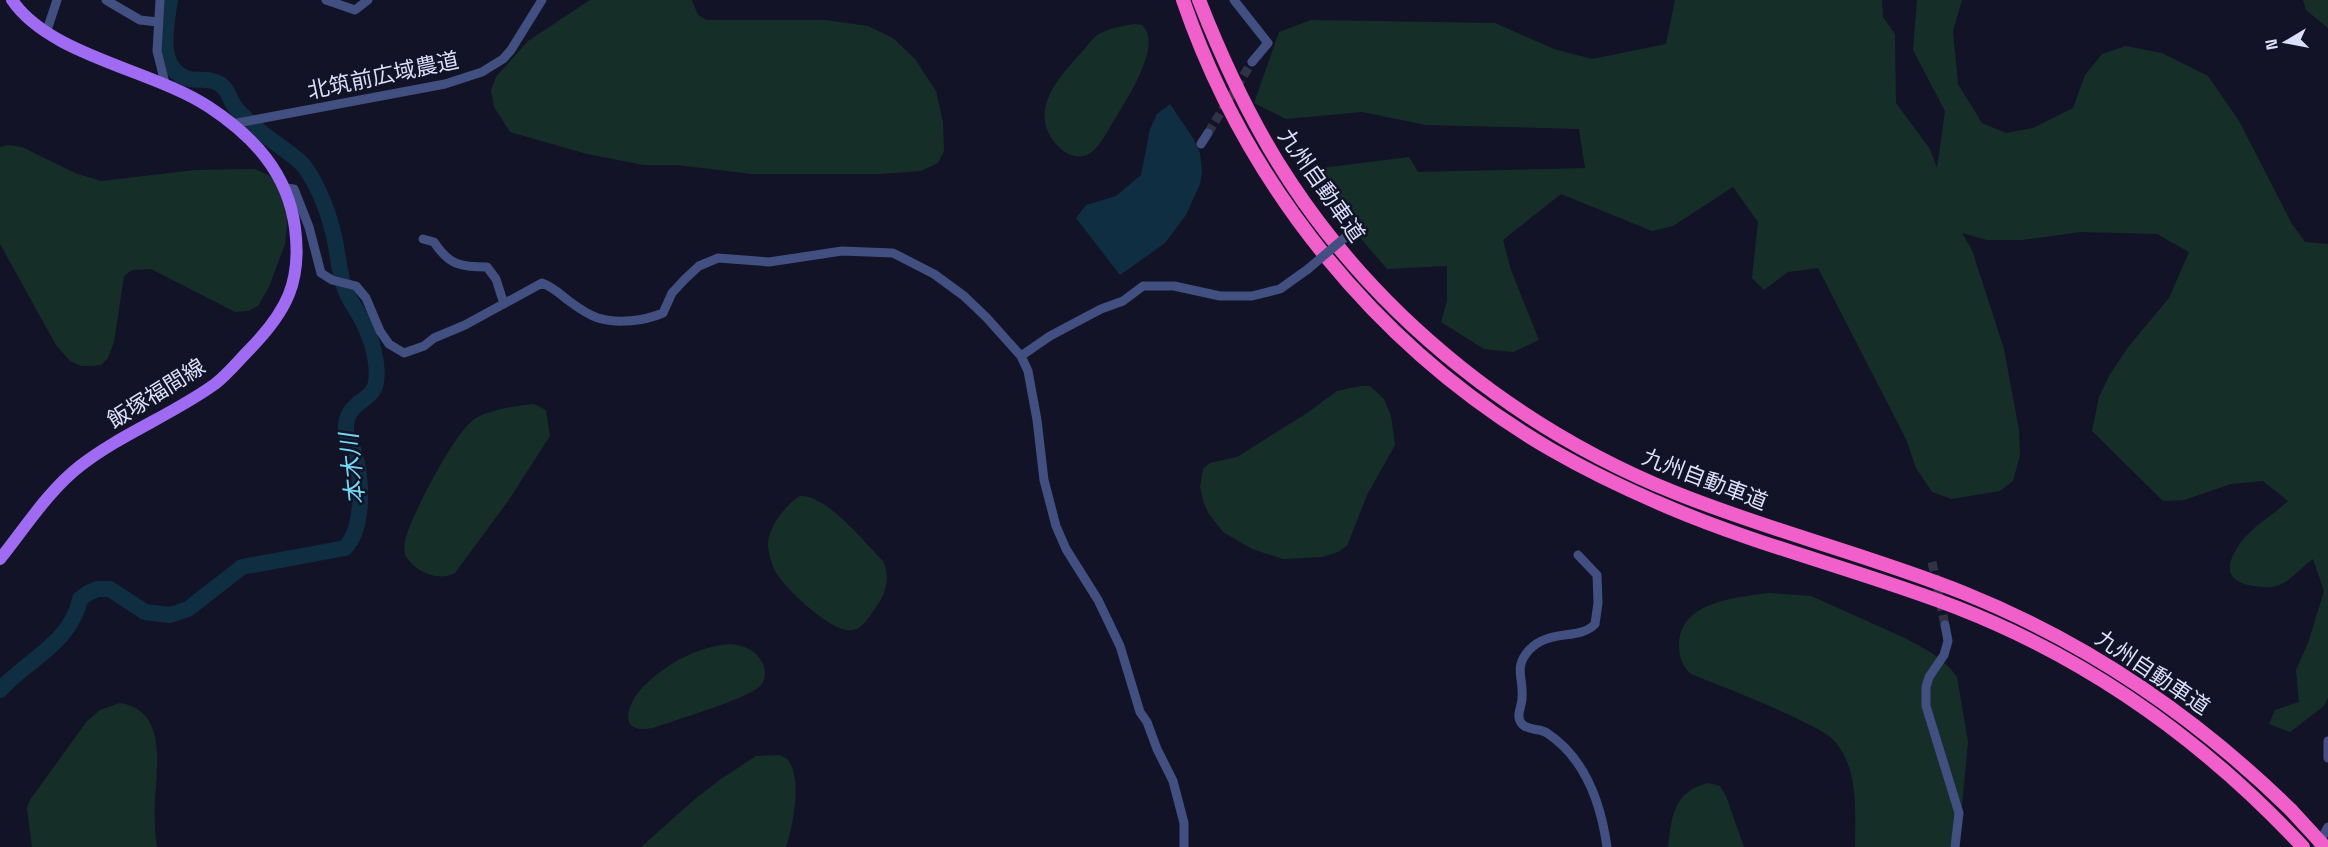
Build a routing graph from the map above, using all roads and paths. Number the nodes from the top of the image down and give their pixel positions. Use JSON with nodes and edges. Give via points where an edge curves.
{"nodes":[{"id":1,"x":12,"y":0,"type":"edge"},
{"id":2,"x":57,"y":0,"type":"edge"},
{"id":3,"x":106,"y":0,"type":"edge"},
{"id":4,"x":160,"y":0,"type":"edge"},
{"id":5,"x":326,"y":0,"type":"edge"},
{"id":6,"x":368,"y":0,"type":"edge"},
{"id":7,"x":542,"y":0,"type":"edge"},
{"id":8,"x":1183,"y":0,"type":"edge"},
{"id":9,"x":1199,"y":0,"type":"edge"},
{"id":10,"x":1234,"y":0,"type":"edge"},
{"id":11,"x":124,"y":4,"type":"edge"},
{"id":12,"x":158,"y":22,"type":"junction"},
{"id":13,"x":46,"y":33,"type":"junction"},
{"id":14,"x":1252,"y":62,"type":"tunnel mouth"},
{"id":15,"x":165,"y":83,"type":"junction"},
{"id":16,"x":232,"y":124,"type":"junction"},
{"id":17,"x":1208,"y":133,"type":"tunnel mouth"},
{"id":18,"x":1201,"y":144,"type":"dead end"},
{"id":19,"x":285,"y":188,"type":"junction"},
{"id":20,"x":1348,"y":235,"type":"dead end"},
{"id":21,"x":423,"y":239,"type":"dead end"},
{"id":22,"x":504,"y":303,"type":"junction"},
{"id":23,"x":1021,"y":357,"type":"junction"},
{"id":24,"x":1578,"y":555,"type":"dead end"},
{"id":25,"x":0,"y":559,"type":"edge"},
{"id":26,"x":1945,"y":625,"type":"tunnel mouth"},
{"id":27,"x":2328,"y":741,"type":"edge"},
{"id":28,"x":2328,"y":758,"type":"edge"},
{"id":29,"x":2328,"y":826,"type":"edge"},
{"id":30,"x":1184,"y":847,"type":"edge"},
{"id":31,"x":1607,"y":847,"type":"edge"},
{"id":32,"x":1955,"y":847,"type":"edge"},
{"id":33,"x":2303,"y":847,"type":"edge"},
{"id":34,"x":2316,"y":847,"type":"edge"},
{"id":35,"x":2325,"y":847,"type":"edge"}],
"edges":[{"from":1,"to":13,"type":"main road","name":"飯塚福間線"},
{"from":2,"to":13,"type":"street"},
{"from":3,"to":11,"type":"street"},
{"from":4,"to":12,"type":"street"},
{"from":5,"to":6,"type":"street","via":[[355,10]]},
{"from":7,"to":16,"type":"street","name":"北筑前広域農道","via":[[511,50],[482,72],[445,84]]},
{"from":8,"to":33,"type":"highway","name":"九州自動車道","via":[[1218,88],[1285,203],[1315,244],[1379,315],[1459,386],[1550,449],[1627,488],[1704,521],[1958,608],[2016,633],[2101,678],[2174,728],[2226,771]]},
{"from":9,"to":35,"type":"highway","name":"九州自動車道","bridge":true,"via":[[1248,112],[1324,230],[1424,337],[1517,410],[1589,452],[1674,492],[1962,592],[2061,637],[2182,714],[2246,767]]},
{"from":10,"to":14,"type":"street","via":[[1268,43]]},
{"from":11,"to":12,"type":"street","via":[[140,20]]},
{"from":12,"to":15,"type":"street","via":[[158,51]]},
{"from":13,"to":15,"type":"main road","name":"飯塚福間線"},
{"from":15,"to":16,"type":"main road","name":"飯塚福間線","via":[[201,101]]},
{"from":16,"to":19,"type":"main road","name":"飯塚福間線","via":[[270,161]]},
{"from":17,"to":18,"type":"street"},
{"from":19,"to":22,"type":"street","via":[[294,189],[301,203],[321,273],[356,286],[389,344],[404,353]]},
{"from":19,"to":25,"type":"main road","name":"飯塚福間線","via":[[297,244],[296,273],[293,289],[276,321],[216,382],[77,469]]},
{"from":20,"to":23,"type":"street","bridge":true,"via":[[1280,289],[1252,296],[1220,296],[1174,286],[1143,286],[1123,301],[1050,336]]},
{"from":21,"to":22,"type":"street","via":[[434,242],[456,264],[487,267],[496,279]]},
{"from":22,"to":23,"type":"street","via":[[542,283],[598,318],[648,320],[663,314],[672,293],[699,266],[718,258],[769,262],[842,251],[893,253],[934,274],[964,296]]},
{"from":23,"to":30,"type":"street","via":[[1028,371],[1043,472],[1056,526],[1120,646],[1140,712],[1173,781],[1184,822]]},
{"from":24,"to":31,"type":"street","via":[[1597,575],[1595,624],[1581,632],[1553,636],[1530,649],[1520,667],[1519,714],[1526,727],[1547,733],[1573,754],[1599,810]]},
{"from":26,"to":32,"type":"street","via":[[1948,641],[1929,677],[1926,706],[1959,813]]},
{"from":27,"to":28,"type":"street"},
{"from":29,"to":34,"type":"street"}]}
